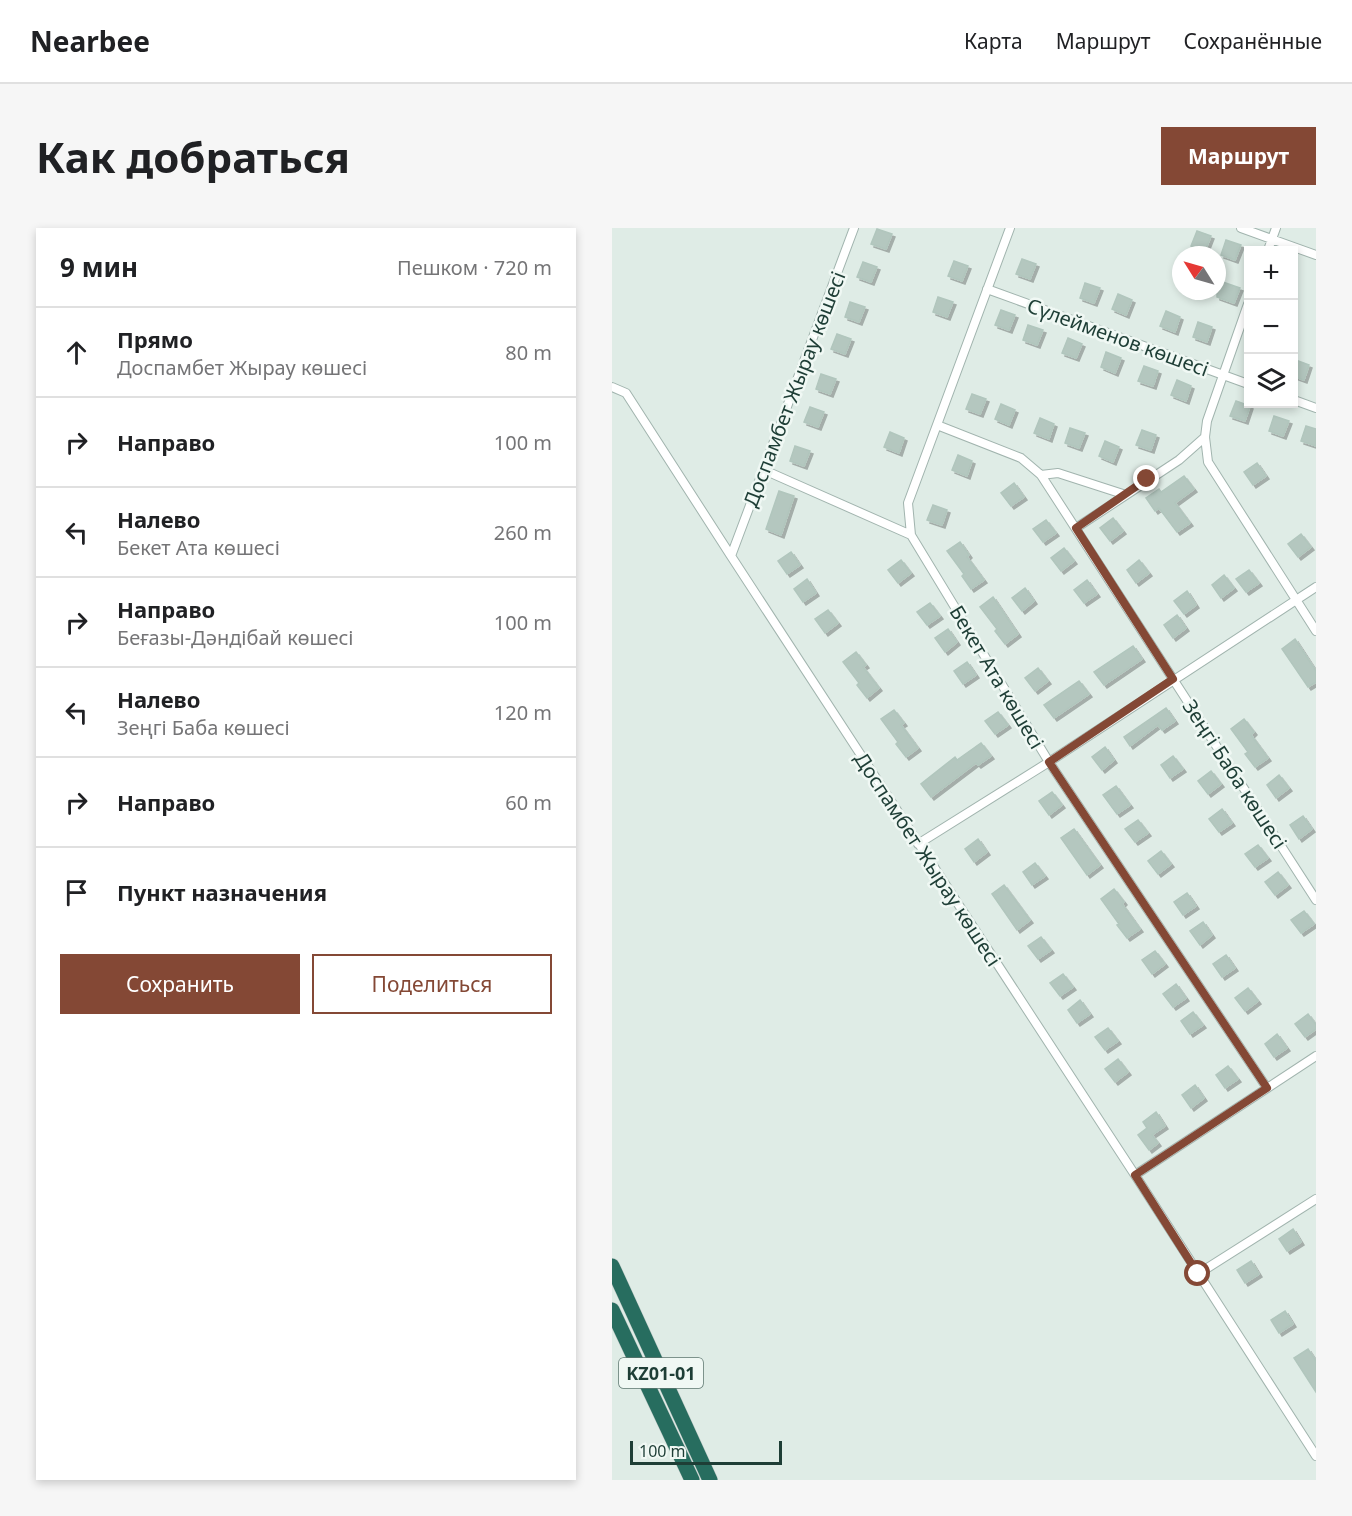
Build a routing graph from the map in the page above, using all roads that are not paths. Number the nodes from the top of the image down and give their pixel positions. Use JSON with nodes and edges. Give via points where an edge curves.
{"nodes":[{"id":1,"x":854,"y":228,"type":"edge"},
{"id":2,"x":1010,"y":228,"type":"edge"},
{"id":3,"x":1241,"y":228,"type":"edge"},
{"id":4,"x":1276,"y":228,"type":"edge"},
{"id":5,"x":1271,"y":239,"type":"junction"},
{"id":6,"x":1269,"y":246,"type":"edge"},
{"id":7,"x":1316,"y":255,"type":"edge"},
{"id":8,"x":987,"y":289,"type":"junction"},
{"id":9,"x":1244,"y":315,"type":"edge"},
{"id":10,"x":1223,"y":375,"type":"junction"},
{"id":11,"x":1244,"y":383,"type":"edge"},
{"id":12,"x":613,"y":387,"type":"edge"},
{"id":13,"x":1298,"y":402,"type":"edge"},
{"id":14,"x":1316,"y":408,"type":"edge"},
{"id":15,"x":937,"y":425,"type":"junction"},
{"id":16,"x":1205,"y":437,"type":"junction"},
{"id":17,"x":764,"y":470,"type":"junction"},
{"id":18,"x":1041,"y":475,"type":"junction"},
{"id":19,"x":1126,"y":495,"type":"junction"},
{"id":20,"x":1076,"y":528,"type":"junction"},
{"id":21,"x":911,"y":535,"type":"junction"},
{"id":22,"x":731,"y":556,"type":"junction"},
{"id":23,"x":1316,"y":587,"type":"edge"},
{"id":24,"x":1296,"y":600,"type":"junction"},
{"id":25,"x":1316,"y":631,"type":"edge"},
{"id":26,"x":1173,"y":679,"type":"junction"},
{"id":27,"x":1049,"y":762,"type":"junction"},
{"id":28,"x":918,"y":844,"type":"junction"},
{"id":29,"x":1316,"y":900,"type":"edge"},
{"id":30,"x":1316,"y":1056,"type":"edge"},
{"id":31,"x":1267,"y":1088,"type":"junction"},
{"id":32,"x":1135,"y":1175,"type":"junction"},
{"id":33,"x":1316,"y":1199,"type":"edge"},
{"id":34,"x":612,"y":1266,"type":"edge"},
{"id":35,"x":1198,"y":1274,"type":"junction"},
{"id":36,"x":612,"y":1310,"type":"edge"},
{"id":37,"x":1316,"y":1456,"type":"edge"},
{"id":38,"x":692,"y":1480,"type":"edge"},
{"id":39,"x":710,"y":1480,"type":"edge"}],
"edges":[{"from":1,"to":17,"type":"street","name":"Доспамбет Жырау көшесі"},
{"from":2,"to":8,"type":"street","name":"Бекет Ата көшесі"},
{"from":3,"to":5,"type":"street"},
{"from":4,"to":5,"type":"street"},
{"from":5,"to":6,"type":"street"},
{"from":5,"to":7,"type":"street"},
{"from":8,"to":10,"type":"street","name":"Сүлейменов көшесі"},
{"from":8,"to":15,"type":"street","name":"Бекет Ата көшесі"},
{"from":9,"to":10,"type":"street"},
{"from":10,"to":11,"type":"street","name":"Сүлейменов көшесі"},
{"from":10,"to":16,"type":"street"},
{"from":12,"to":22,"type":"street","via":[[626,393]]},
{"from":13,"to":14,"type":"street"},
{"from":15,"to":18,"type":"street","name":"Зеңгі Баба көшесі","via":[[1021,458]]},
{"from":15,"to":21,"type":"street","name":"Бекет Ата көшесі","via":[[908,503]]},
{"from":16,"to":19,"type":"street"},
{"from":16,"to":24,"type":"street","via":[[1208,462]]},
{"from":17,"to":21,"type":"street"},
{"from":17,"to":22,"type":"street","name":"Доспамбет Жырау көшесі"},
{"from":18,"to":19,"type":"street","via":[[1058,473]]},
{"from":18,"to":20,"type":"street","name":"Зеңгі Баба көшесі"},
{"from":19,"to":20,"type":"street"},
{"from":20,"to":26,"type":"street","name":"Зеңгі Баба көшесі"},
{"from":21,"to":27,"type":"street","name":"Бекет Ата көшесі"},
{"from":22,"to":28,"type":"street","name":"Доспамбет Жырау көшесі"},
{"from":23,"to":24,"type":"street"},
{"from":24,"to":25,"type":"street"},
{"from":24,"to":26,"type":"street"},
{"from":26,"to":27,"type":"street"},
{"from":26,"to":29,"type":"street","name":"Зеңгі Баба көшесі"},
{"from":27,"to":28,"type":"street"},
{"from":27,"to":31,"type":"street","name":"Бекет Ата көшесі"},
{"from":28,"to":32,"type":"street","name":"Доспамбет Жырау көшесі"},
{"from":30,"to":31,"type":"street"},
{"from":31,"to":32,"type":"street"},
{"from":32,"to":35,"type":"street","name":"Доспамбет Жырау көшесі"},
{"from":33,"to":35,"type":"street"},
{"from":34,"to":39,"type":"highway","number":"KZ01-01"},
{"from":35,"to":37,"type":"street","name":"Доспамбет Жырау көшесі"},
{"from":36,"to":38,"type":"highway","number":"KZ01-01"}]}
